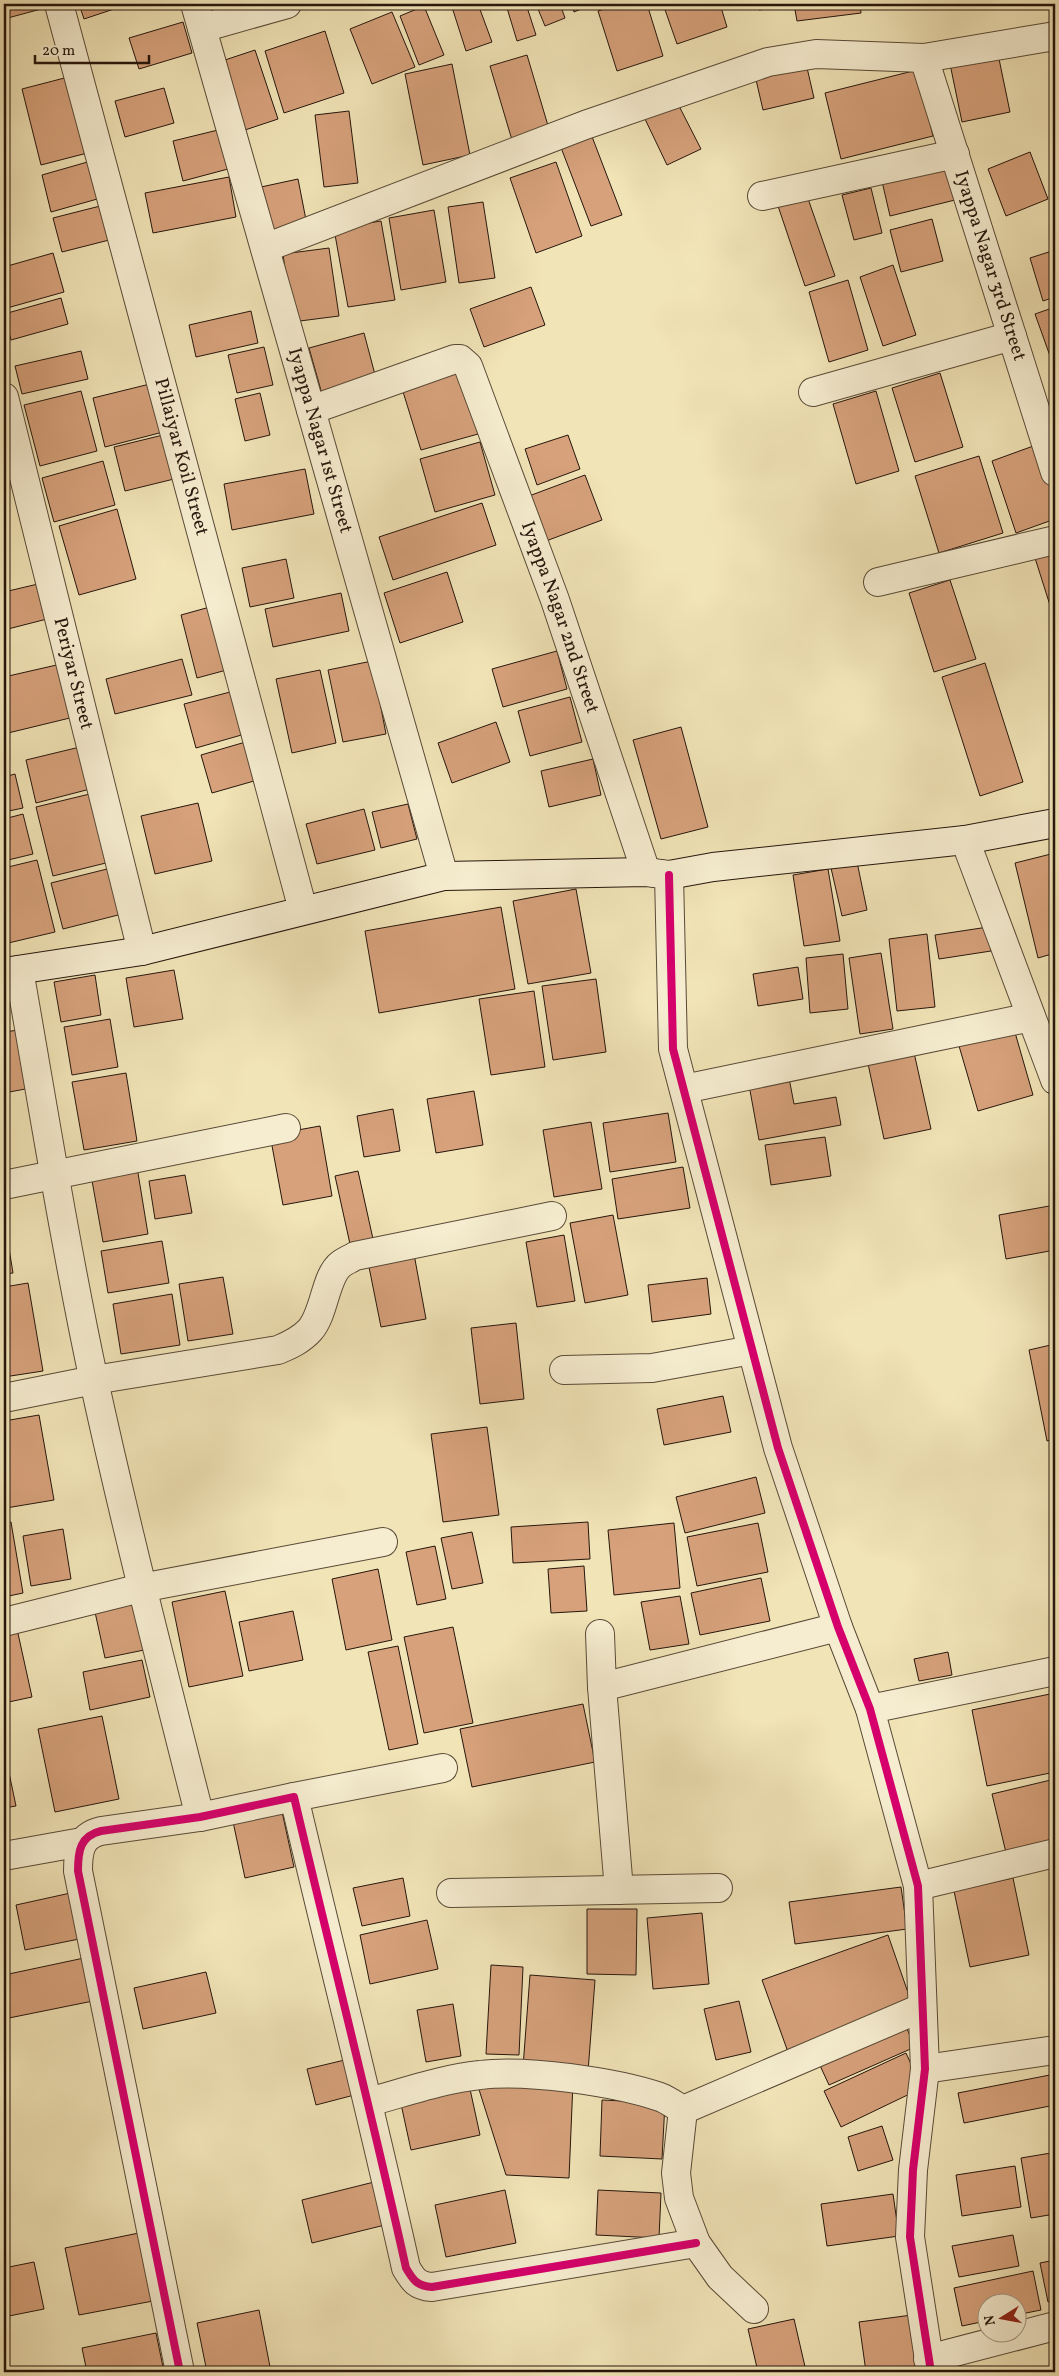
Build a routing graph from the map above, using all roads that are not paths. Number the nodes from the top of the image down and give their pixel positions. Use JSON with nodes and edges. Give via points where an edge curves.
{"nodes":[{"id":1,"x":59,"y":4,"type":"edge"},
{"id":2,"x":287,"y":4,"type":"edge"},
{"id":3,"x":199,"y":16,"type":"edge"},
{"id":4,"x":1055,"y":36,"type":"edge"},
{"id":5,"x":924,"y":58,"type":"junction"},
{"id":6,"x":955,"y":154,"type":"junction"},
{"id":7,"x":762,"y":196,"type":"dead end"},
{"id":8,"x":265,"y":248,"type":"junction"},
{"id":9,"x":1012,"y":336,"type":"junction"},
{"id":10,"x":813,"y":392,"type":"dead end"},
{"id":11,"x":4,"y":397,"type":"edge"},
{"id":12,"x":311,"y":410,"type":"junction"},
{"id":13,"x":1055,"y":472,"type":"edge"},
{"id":14,"x":1055,"y":540,"type":"edge"},
{"id":15,"x":878,"y":582,"type":"dead end"},
{"id":16,"x":1055,"y":823,"type":"edge"},
{"id":17,"x":965,"y":840,"type":"junction"},
{"id":18,"x":658,"y":873,"type":"junction"},
{"id":19,"x":444,"y":876,"type":"junction"},
{"id":20,"x":302,"y":910,"type":"junction"},
{"id":21,"x":142,"y":951,"type":"junction"},
{"id":22,"x":12,"y":971,"type":"edge"},
{"id":23,"x":1031,"y":1017,"type":"junction"},
{"id":24,"x":1055,"y":1080,"type":"edge"},
{"id":25,"x":684,"y":1089,"type":"junction"},
{"id":26,"x":286,"y":1128,"type":"dead end"},
{"id":27,"x":54,"y":1174,"type":"junction"},
{"id":28,"x":4,"y":1185,"type":"edge"},
{"id":29,"x":552,"y":1216,"type":"dead end"},
{"id":30,"x":752,"y":1350,"type":"junction"},
{"id":31,"x":564,"y":1370,"type":"dead end"},
{"id":32,"x":94,"y":1380,"type":"junction"},
{"id":33,"x":4,"y":1398,"type":"edge"},
{"id":34,"x":383,"y":1542,"type":"dead end"},
{"id":35,"x":141,"y":1588,"type":"junction"},
{"id":36,"x":4,"y":1622,"type":"edge"},
{"id":37,"x":838,"y":1627,"type":"junction"},
{"id":38,"x":600,"y":1634,"type":"dead end"},
{"id":39,"x":1055,"y":1671,"type":"edge"},
{"id":40,"x":602,"y":1687,"type":"junction"},
{"id":41,"x":870,"y":1709,"type":"junction"},
{"id":42,"x":442,"y":1768,"type":"dead end"},
{"id":43,"x":294,"y":1797,"type":"junction"},
{"id":44,"x":200,"y":1817,"type":"junction"},
{"id":45,"x":82,"y":1842,"type":"junction"},
{"id":46,"x":1055,"y":1854,"type":"edge"},
{"id":47,"x":4,"y":1856,"type":"edge"},
{"id":48,"x":918,"y":1886,"type":"junction"},
{"id":49,"x":718,"y":1888,"type":"dead end"},
{"id":50,"x":619,"y":1890,"type":"junction"},
{"id":51,"x":451,"y":1893,"type":"dead end"},
{"id":52,"x":921,"y":2008,"type":"junction"},
{"id":53,"x":1055,"y":2050,"type":"edge"},
{"id":54,"x":925,"y":2069,"type":"junction"},
{"id":55,"x":369,"y":2102,"type":"junction"},
{"id":56,"x":684,"y":2110,"type":"junction"},
{"id":57,"x":696,"y":2243,"type":"junction"},
{"id":58,"x":754,"y":2309,"type":"dead end"},
{"id":59,"x":1055,"y":2326,"type":"edge"},
{"id":60,"x":930,"y":2366,"type":"edge"},
{"id":61,"x":180,"y":2372,"type":"edge"}],
"edges":[{"from":1,"to":20,"type":"street","name":"Pillaiyar Koil Street"},
{"from":2,"to":3,"type":"street"},
{"from":3,"to":8,"type":"street","name":"Iyappa Nagar 1st Street"},
{"from":4,"to":5,"type":"street"},
{"from":5,"to":6,"type":"street","name":"Iyappa Nagar 3rd Street"},
{"from":5,"to":8,"type":"street","via":[[816,54],[768,62],[586,125]]},
{"from":6,"to":7,"type":"street"},
{"from":6,"to":9,"type":"street","name":"Iyappa Nagar 3rd Street"},
{"from":8,"to":12,"type":"street","name":"Iyappa Nagar 1st Street"},
{"from":9,"to":10,"type":"street"},
{"from":9,"to":13,"type":"street","name":"Iyappa Nagar 3rd Street"},
{"from":11,"to":21,"type":"street","name":"Periyar Street"},
{"from":12,"to":18,"type":"street","name":"Iyappa Nagar 2nd Street","via":[[455,359],[468,366]]},
{"from":12,"to":19,"type":"street","name":"Iyappa Nagar 1st Street"},
{"from":14,"to":15,"type":"street"},
{"from":16,"to":17,"type":"street"},
{"from":17,"to":18,"type":"street"},
{"from":17,"to":23,"type":"street"},
{"from":18,"to":19,"type":"street"},
{"from":18,"to":25,"type":"street","name":"Iyappa Nagar 2nd Street","via":[[673,1049]]},
{"from":19,"to":20,"type":"street"},
{"from":20,"to":21,"type":"street"},
{"from":21,"to":22,"type":"street"},
{"from":22,"to":27,"type":"street"},
{"from":23,"to":24,"type":"street"},
{"from":23,"to":25,"type":"street"},
{"from":25,"to":30,"type":"street","name":"Iyappa Nagar 2nd Street"},
{"from":26,"to":27,"type":"street"},
{"from":27,"to":28,"type":"street"},
{"from":27,"to":32,"type":"street"},
{"from":29,"to":32,"type":"street","via":[[355,1256],[340,1264],[331,1278],[311,1329],[295,1343],[278,1350]]},
{"from":30,"to":31,"type":"street","via":[[652,1368]]},
{"from":30,"to":37,"type":"street","name":"Iyappa Nagar 2nd Street","via":[[778,1448]]},
{"from":32,"to":33,"type":"street"},
{"from":32,"to":35,"type":"street"},
{"from":34,"to":35,"type":"street"},
{"from":35,"to":36,"type":"street"},
{"from":35,"to":44,"type":"street"},
{"from":37,"to":40,"type":"street"},
{"from":37,"to":41,"type":"street","name":"Iyappa Nagar 2nd Street"},
{"from":38,"to":40,"type":"street"},
{"from":39,"to":41,"type":"street"},
{"from":40,"to":50,"type":"street"},
{"from":41,"to":48,"type":"street","name":"Iyappa Nagar 2nd Street"},
{"from":42,"to":43,"type":"street"},
{"from":43,"to":44,"type":"street"},
{"from":43,"to":55,"type":"street","via":[[348,2028]]},
{"from":44,"to":45,"type":"street","via":[[101,1831]]},
{"from":45,"to":47,"type":"street"},
{"from":45,"to":61,"type":"street","via":[[78,1851],[78,1870]]},
{"from":46,"to":48,"type":"street"},
{"from":48,"to":52,"type":"street","name":"Iyappa Nagar 2nd Street"},
{"from":49,"to":50,"type":"street"},
{"from":50,"to":51,"type":"street"},
{"from":52,"to":54,"type":"street","name":"Iyappa Nagar 2nd Street"},
{"from":52,"to":56,"type":"street"},
{"from":53,"to":54,"type":"street"},
{"from":54,"to":60,"type":"street","name":"Iyappa Nagar 2nd Street","via":[[910,2237]]},
{"from":55,"to":56,"type":"street","via":[[444,2080],[482,2074],[521,2074],[625,2088],[662,2098]]},
{"from":55,"to":57,"type":"street","via":[[406,2268],[421,2287],[432,2288]]},
{"from":56,"to":57,"type":"street","via":[[676,2173],[680,2198]]},
{"from":57,"to":58,"type":"street","via":[[720,2277]]},
{"from":59,"to":60,"type":"street"}]}
